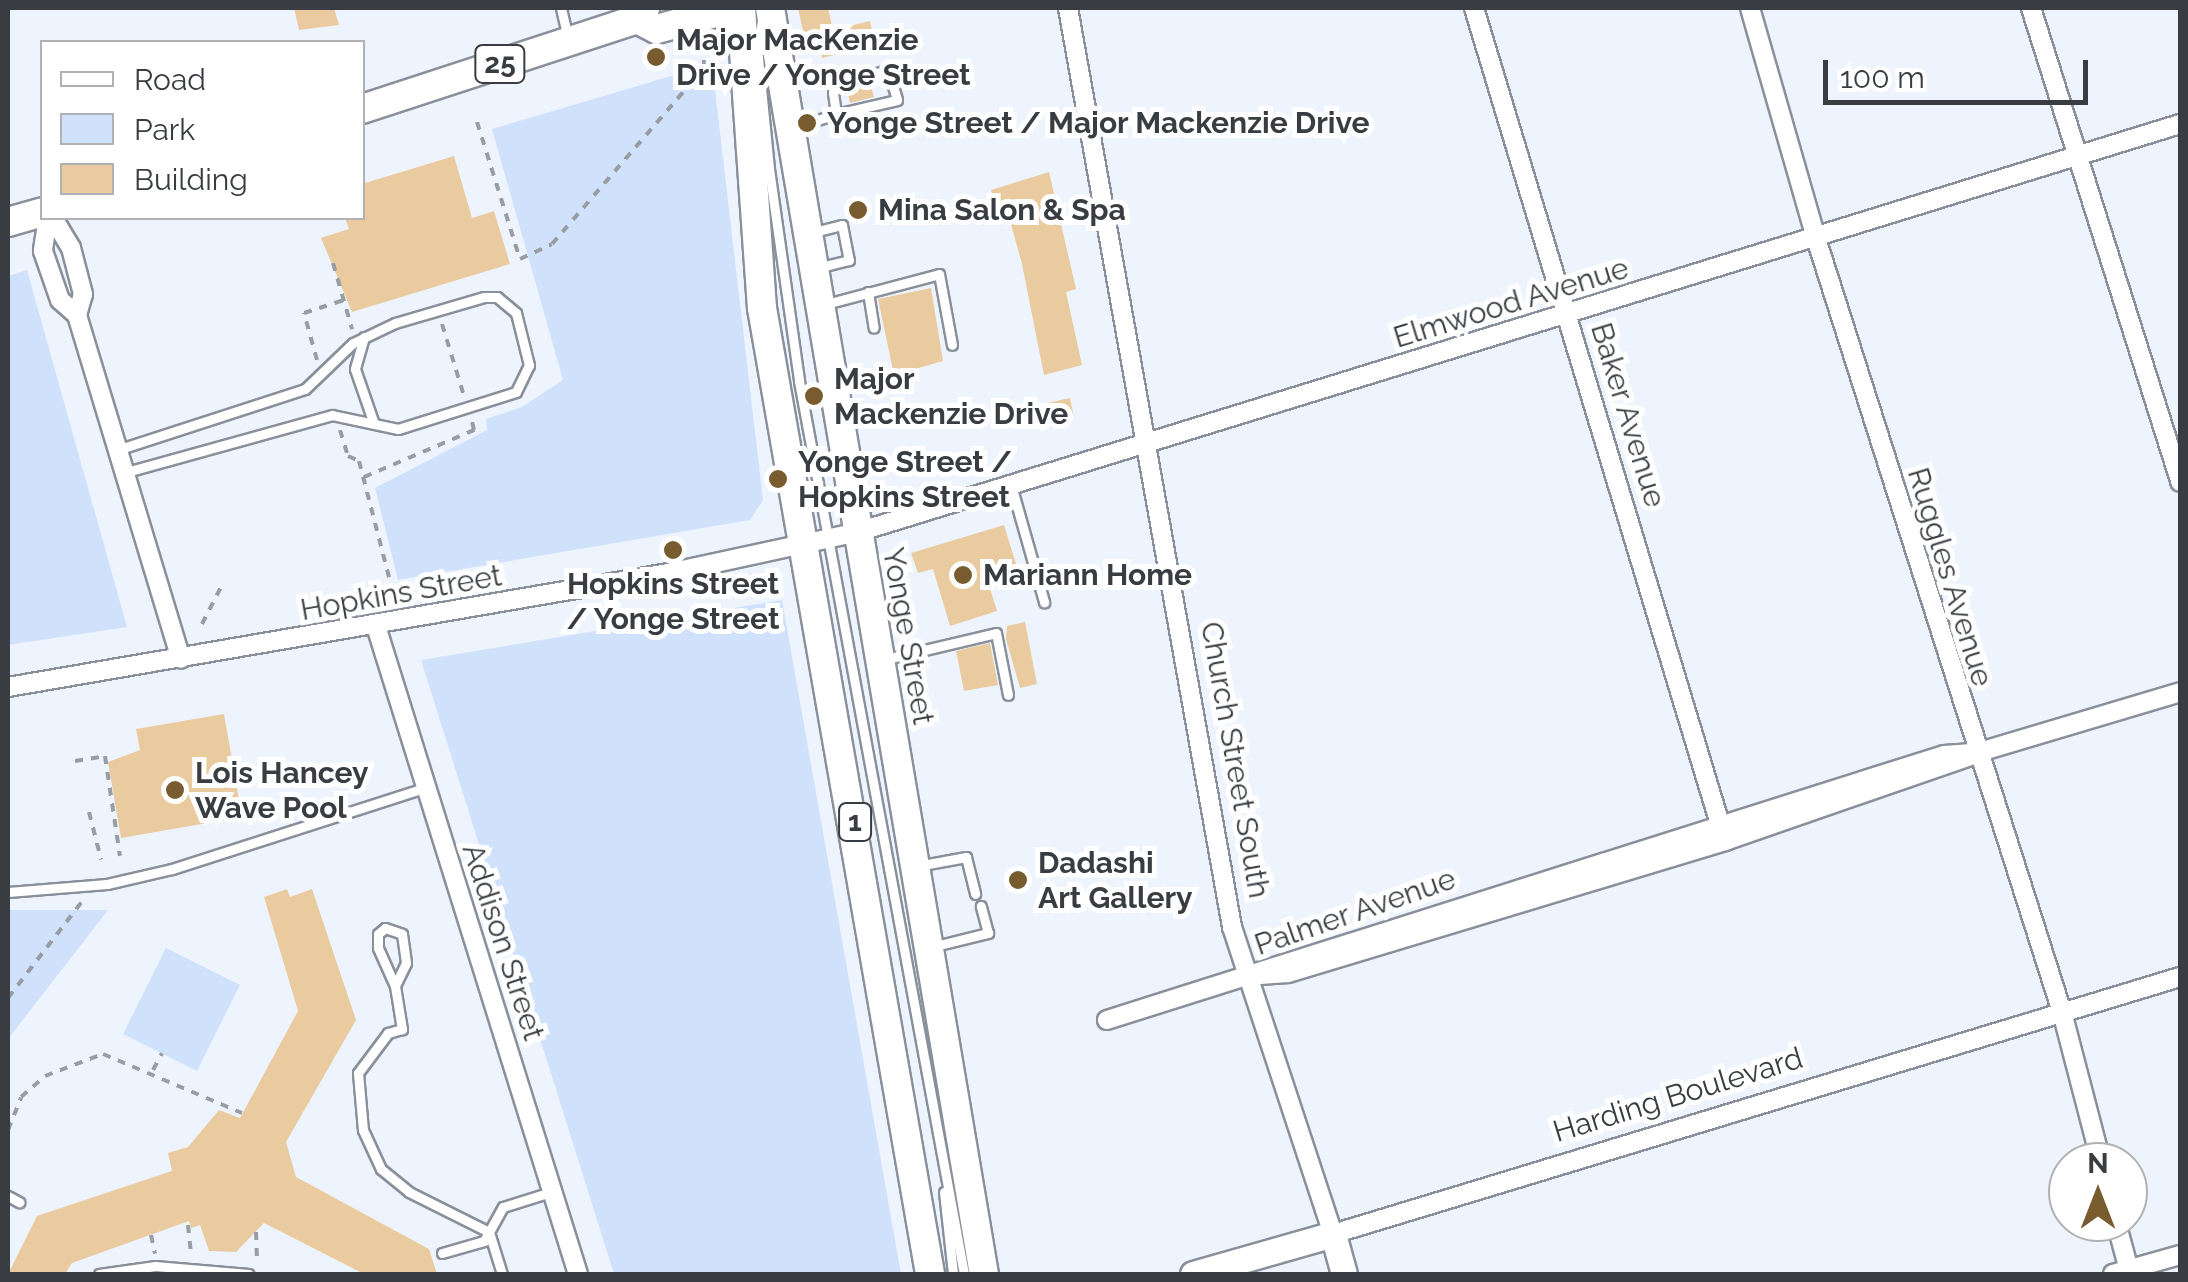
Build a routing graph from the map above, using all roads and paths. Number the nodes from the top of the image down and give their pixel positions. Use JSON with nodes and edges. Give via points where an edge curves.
{"nodes":[{"id":1,"x":561,"y":8,"type":"edge"},
{"id":2,"x":732,"y":8,"type":"edge"},
{"id":3,"x":741,"y":8,"type":"edge"},
{"id":4,"x":768,"y":8,"type":"edge"},
{"id":5,"x":1068,"y":8,"type":"edge"},
{"id":6,"x":1474,"y":8,"type":"edge"},
{"id":7,"x":1750,"y":8,"type":"edge"},
{"id":8,"x":2031,"y":8,"type":"edge"},
{"id":9,"x":641,"y":14,"type":"edge"},
{"id":10,"x":568,"y":42,"type":"junction"},
{"id":11,"x":704,"y":55,"type":"dead end"},
{"id":12,"x":365,"y":107,"type":"edge"},
{"id":13,"x":836,"y":114,"type":"junction"},
{"id":14,"x":477,"y":122,"type":"dead end"},
{"id":15,"x":2180,"y":124,"type":"edge"},
{"id":16,"x":791,"y":129,"type":"junction"},
{"id":17,"x":752,"y":138,"type":"junction"},
{"id":18,"x":2074,"y":155,"type":"junction"},
{"id":19,"x":769,"y":169,"type":"junction"},
{"id":20,"x":40,"y":213,"type":"edge"},
{"id":21,"x":51,"y":220,"type":"edge"},
{"id":22,"x":52,"y":220,"type":"edge"},
{"id":23,"x":8,"y":222,"type":"edge"},
{"id":24,"x":1815,"y":235,"type":"junction"},
{"id":25,"x":333,"y":263,"type":"dead end"},
{"id":26,"x":868,"y":292,"type":"junction"},
{"id":27,"x":344,"y":300,"type":"junction"},
{"id":28,"x":820,"y":306,"type":"junction"},
{"id":29,"x":77,"y":315,"type":"junction"},
{"id":30,"x":1568,"y":316,"type":"junction"},
{"id":31,"x":441,"y":319,"type":"dead end"},
{"id":32,"x":874,"y":328,"type":"dead end"},
{"id":33,"x":352,"y":329,"type":"dead end"},
{"id":34,"x":365,"y":334,"type":"junction"},
{"id":35,"x":952,"y":345,"type":"dead end"},
{"id":36,"x":320,"y":370,"type":"dead end"},
{"id":37,"x":466,"y":400,"type":"dead end"},
{"id":38,"x":472,"y":421,"type":"dead end"},
{"id":39,"x":337,"y":422,"type":"dead end"},
{"id":40,"x":378,"y":428,"type":"junction"},
{"id":41,"x":1145,"y":444,"type":"junction"},
{"id":42,"x":120,"y":448,"type":"junction"},
{"id":43,"x":127,"y":472,"type":"junction"},
{"id":44,"x":364,"y":477,"type":"junction"},
{"id":45,"x":2180,"y":482,"type":"edge"},
{"id":46,"x":1011,"y":485,"type":"junction"},
{"id":47,"x":858,"y":532,"type":"junction"},
{"id":48,"x":816,"y":543,"type":"junction"},
{"id":49,"x":221,"y":587,"type":"dead end"},
{"id":50,"x":393,"y":592,"type":"dead end"},
{"id":51,"x":1044,"y":602,"type":"dead end"},
{"id":52,"x":202,"y":624,"type":"dead end"},
{"id":53,"x":376,"y":626,"type":"junction"},
{"id":54,"x":180,"y":659,"type":"junction"},
{"id":55,"x":880,"y":661,"type":"junction"},
{"id":56,"x":8,"y":687,"type":"edge"},
{"id":57,"x":2180,"y":692,"type":"edge"},
{"id":58,"x":1008,"y":695,"type":"dead end"},
{"id":59,"x":1976,"y":753,"type":"junction"},
{"id":60,"x":75,"y":761,"type":"dead end"},
{"id":61,"x":425,"y":788,"type":"junction"},
{"id":62,"x":89,"y":812,"type":"dead end"},
{"id":63,"x":1723,"y":832,"type":"junction"},
{"id":64,"x":120,"y":856,"type":"dead end"},
{"id":65,"x":101,"y":859,"type":"dead end"},
{"id":66,"x":914,"y":867,"type":"junction"},
{"id":67,"x":8,"y":892,"type":"edge"},
{"id":68,"x":975,"y":894,"type":"dead end"},
{"id":69,"x":84,"y":899,"type":"dead end"},
{"id":70,"x":981,"y":906,"type":"dead end"},
{"id":71,"x":929,"y":948,"type":"junction"},
{"id":72,"x":1250,"y":976,"type":"junction"},
{"id":73,"x":2180,"y":977,"type":"edge"},
{"id":74,"x":395,"y":986,"type":"junction"},
{"id":75,"x":8,"y":998,"type":"edge"},
{"id":76,"x":2062,"y":1012,"type":"junction"},
{"id":77,"x":1107,"y":1020,"type":"dead end"},
{"id":78,"x":162,"y":1053,"type":"dead end"},
{"id":79,"x":152,"y":1070,"type":"junction"},
{"id":80,"x":242,"y":1113,"type":"dead end"},
{"id":81,"x":8,"y":1130,"type":"edge"},
{"id":82,"x":2095,"y":1142,"type":"edge"},
{"id":83,"x":944,"y":1190,"type":"junction"},
{"id":84,"x":551,"y":1192,"type":"junction"},
{"id":85,"x":8,"y":1196,"type":"edge"},
{"id":86,"x":19,"y":1202,"type":"dead end"},
{"id":87,"x":188,"y":1225,"type":"dead end"},
{"id":88,"x":256,"y":1232,"type":"dead end"},
{"id":89,"x":488,"y":1232,"type":"junction"},
{"id":90,"x":151,"y":1234,"type":"dead end"},
{"id":91,"x":1332,"y":1234,"type":"junction"},
{"id":92,"x":2119,"y":1242,"type":"edge"},
{"id":93,"x":442,"y":1253,"type":"dead end"},
{"id":94,"x":2180,"y":1255,"type":"edge"},
{"id":95,"x":155,"y":1266,"type":"junction"},
{"id":96,"x":190,"y":1269,"type":"junction"},
{"id":97,"x":1231,"y":1269,"type":"edge"},
{"id":98,"x":2124,"y":1273,"type":"edge"},
{"id":99,"x":99,"y":1274,"type":"edge"},
{"id":100,"x":249,"y":1274,"type":"edge"},
{"id":101,"x":257,"y":1274,"type":"edge"},
{"id":102,"x":502,"y":1274,"type":"edge"},
{"id":103,"x":578,"y":1274,"type":"edge"},
{"id":104,"x":930,"y":1274,"type":"edge"},
{"id":105,"x":953,"y":1274,"type":"edge"},
{"id":106,"x":964,"y":1274,"type":"edge"},
{"id":107,"x":984,"y":1274,"type":"edge"},
{"id":108,"x":1193,"y":1274,"type":"edge"},
{"id":109,"x":1344,"y":1274,"type":"edge"}],
"edges":[{"from":1,"to":10,"type":"lane"},
{"from":2,"to":9,"type":"main road","number":"25","via":[[658,29]]},
{"from":3,"to":17,"type":"main road","number":"1"},
{"from":4,"to":16,"type":"main road","name":"Yonge Street","number":"1"},
{"from":4,"to":19,"type":"lane","via":[[757,48]]},
{"from":5,"to":41,"type":"street","name":"Church Street South"},
{"from":6,"to":30,"type":"street","name":"Baker Avenue"},
{"from":7,"to":24,"type":"street","name":"Ruggles Avenue"},
{"from":8,"to":18,"type":"street"},
{"from":9,"to":10,"type":"main road","number":"25"},
{"from":10,"to":12,"type":"main road","number":"25"},
{"from":11,"to":14,"type":"path","via":[[704,68],[552,244],[520,259]]},
{"from":13,"to":13,"type":"lane","via":[[833,92],[842,82],[888,70],[897,100]]},
{"from":13,"to":16,"type":"lane"},
{"from":15,"to":18,"type":"street","name":"Elmwood Avenue"},
{"from":16,"to":28,"type":"main road","name":"Yonge Street","number":"1"},
{"from":17,"to":19,"type":"lane"},
{"from":17,"to":48,"type":"main road","number":"1","via":[[762,308]]},
{"from":18,"to":24,"type":"street","name":"Elmwood Avenue"},
{"from":18,"to":45,"type":"street"},
{"from":19,"to":48,"type":"lane"},
{"from":20,"to":23,"type":"main road"},
{"from":21,"to":29,"type":"street","via":[[43,251],[60,300]]},
{"from":22,"to":29,"type":"street","via":[[71,248],[83,294]]},
{"from":24,"to":30,"type":"street","name":"Elmwood Avenue"},
{"from":24,"to":59,"type":"street","name":"Ruggles Avenue"},
{"from":25,"to":27,"type":"path"},
{"from":26,"to":28,"type":"lane"},
{"from":26,"to":32,"type":"lane"},
{"from":26,"to":35,"type":"lane","via":[[939,274]]},
{"from":27,"to":33,"type":"path"},
{"from":27,"to":36,"type":"path","via":[[304,312]]},
{"from":28,"to":47,"type":"main road","name":"Yonge Street","number":"1"},
{"from":29,"to":42,"type":"street"},
{"from":30,"to":41,"type":"street","name":"Elmwood Avenue"},
{"from":30,"to":63,"type":"street","name":"Baker Avenue"},
{"from":31,"to":37,"type":"path"},
{"from":34,"to":40,"type":"lane","via":[[355,369],[361,400]]},
{"from":34,"to":40,"type":"lane","via":[[497,297],[516,312],[528,356],[528,374],[516,392],[398,429]]},
{"from":34,"to":42,"type":"lane","via":[[305,389]]},
{"from":38,"to":44,"type":"path","via":[[474,430]]},
{"from":39,"to":44,"type":"path"},
{"from":40,"to":43,"type":"lane","via":[[359,416],[332,414]]},
{"from":41,"to":46,"type":"street","name":"Elmwood Avenue"},
{"from":41,"to":72,"type":"street","name":"Church Street South","via":[[1232,928]]},
{"from":42,"to":43,"type":"street"},
{"from":43,"to":54,"type":"street"},
{"from":44,"to":50,"type":"path"},
{"from":46,"to":47,"type":"street","name":"Elmwood Avenue"},
{"from":46,"to":51,"type":"lane"},
{"from":47,"to":48,"type":"street","name":"Hopkins Street"},
{"from":47,"to":55,"type":"main road","name":"Yonge Street","number":"1"},
{"from":48,"to":53,"type":"street","name":"Hopkins Street"},
{"from":48,"to":83,"type":"lane"},
{"from":48,"to":104,"type":"main road","number":"1"},
{"from":49,"to":52,"type":"path"},
{"from":53,"to":54,"type":"street","name":"Hopkins Street"},
{"from":53,"to":61,"type":"street","name":"Addison Street"},
{"from":54,"to":56,"type":"street","name":"Hopkins Street"},
{"from":55,"to":58,"type":"lane","via":[[996,634]]},
{"from":55,"to":66,"type":"main road","name":"Yonge Street","number":"1"},
{"from":57,"to":59,"type":"street","name":"Palmer Avenue"},
{"from":59,"to":63,"type":"street","name":"Palmer Avenue","via":[[1962,764]]},
{"from":59,"to":76,"type":"street","name":"Ruggles Avenue"},
{"from":60,"to":64,"type":"path","via":[[105,756]]},
{"from":61,"to":67,"type":"lane","via":[[172,869],[107,884]]},
{"from":61,"to":84,"type":"street","name":"Addison Street"},
{"from":62,"to":65,"type":"path"},
{"from":63,"to":72,"type":"street","name":"Palmer Avenue","via":[[1288,973]]},
{"from":66,"to":68,"type":"lane","via":[[966,857]]},
{"from":66,"to":71,"type":"main road","name":"Yonge Street","number":"1"},
{"from":69,"to":75,"type":"path"},
{"from":70,"to":71,"type":"lane","via":[[988,933]]},
{"from":71,"to":107,"type":"main road","name":"Yonge Street","number":"1"},
{"from":72,"to":77,"type":"street","name":"Palmer Avenue"},
{"from":72,"to":91,"type":"street","name":"Church Street South"},
{"from":73,"to":76,"type":"street","name":"Harding Boulevard"},
{"from":74,"to":74,"type":"lane","via":[[406,963],[402,934],[385,928],[378,948]]},
{"from":74,"to":89,"type":"lane","via":[[402,1030],[388,1033],[358,1073],[363,1130],[380,1168],[409,1192]]},
{"from":76,"to":82,"type":"street","name":"Ruggles Avenue"},
{"from":76,"to":91,"type":"street","name":"Harding Boulevard"},
{"from":78,"to":79,"type":"path"},
{"from":79,"to":80,"type":"path"},
{"from":79,"to":81,"type":"path","via":[[102,1054],[45,1076],[21,1097]]},
{"from":83,"to":105,"type":"lane"},
{"from":83,"to":106,"type":"lane"},
{"from":84,"to":89,"type":"lane","via":[[503,1207]]},
{"from":84,"to":103,"type":"street","name":"Addison Street"},
{"from":85,"to":86,"type":"lane"},
{"from":87,"to":96,"type":"path"},
{"from":88,"to":101,"type":"path"},
{"from":89,"to":93,"type":"lane","via":[[484,1241]]},
{"from":89,"to":102,"type":"lane"},
{"from":90,"to":95,"type":"path"},
{"from":91,"to":97,"type":"street","name":"Harding Boulevard"},
{"from":91,"to":109,"type":"street","name":"Church Street South"},
{"from":92,"to":98,"type":"street"},
{"from":94,"to":98,"type":"street"},
{"from":95,"to":96,"type":"lane"},
{"from":95,"to":99,"type":"lane"},
{"from":96,"to":100,"type":"lane"},
{"from":97,"to":108,"type":"street","name":"Harding Boulevard"}]}
